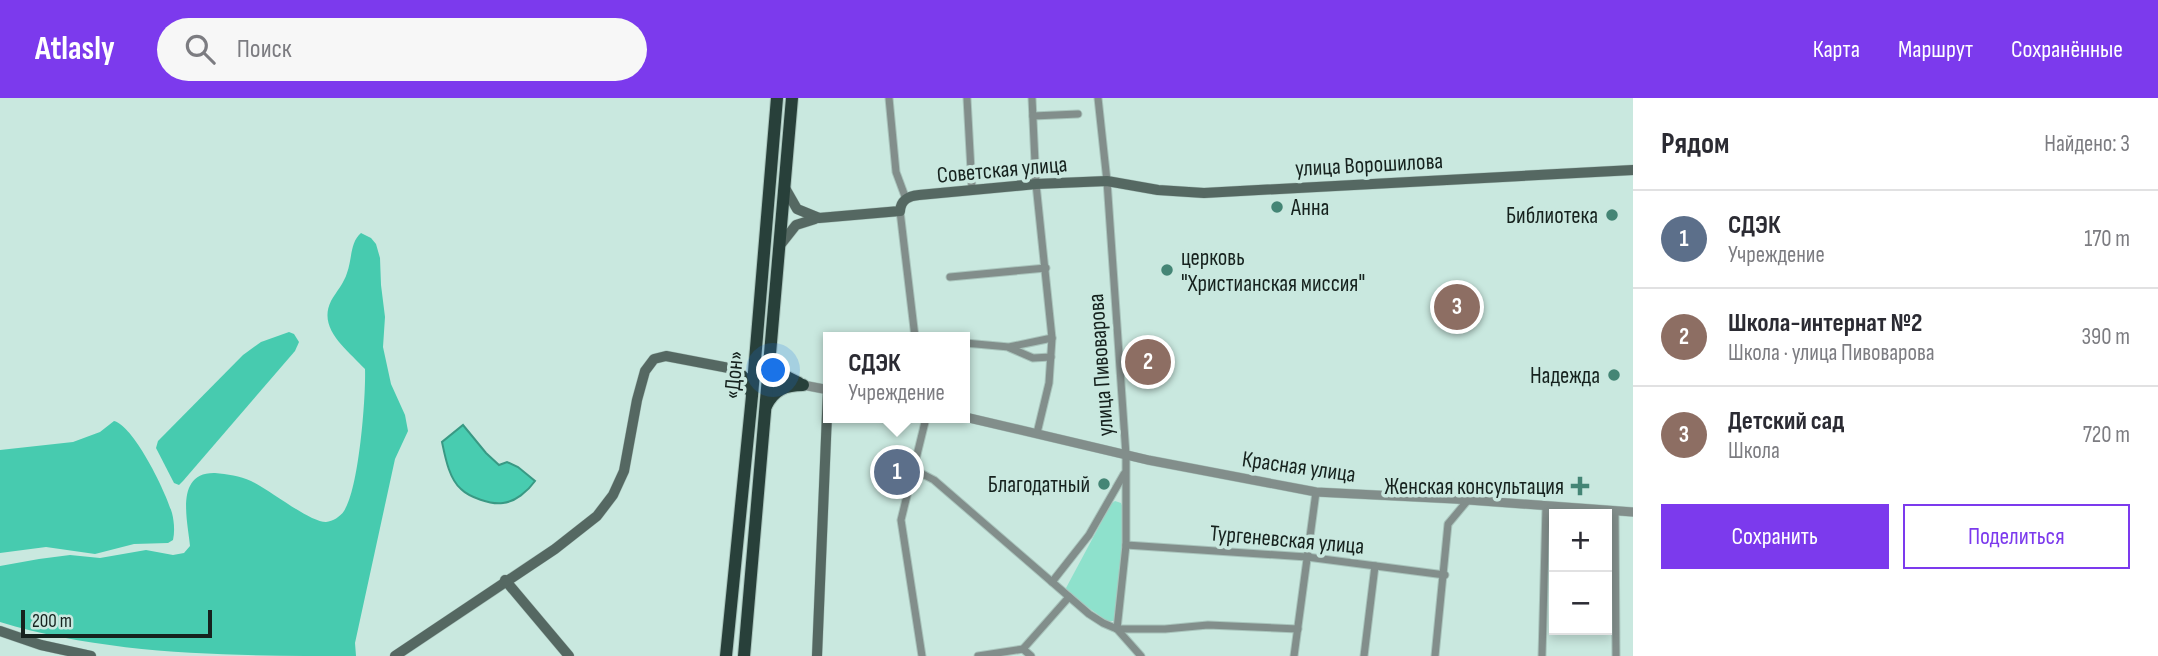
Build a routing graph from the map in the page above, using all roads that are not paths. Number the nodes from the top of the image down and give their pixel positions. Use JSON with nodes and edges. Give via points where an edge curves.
{"nodes":[{"id":1,"x":777,"y":98,"type":"edge"},
{"id":2,"x":792,"y":98,"type":"edge"},
{"id":3,"x":889,"y":98,"type":"edge"},
{"id":4,"x":967,"y":98,"type":"edge"},
{"id":5,"x":1032,"y":98,"type":"edge"},
{"id":6,"x":1098,"y":98,"type":"edge"},
{"id":7,"x":1078,"y":114,"type":"dead end"},
{"id":8,"x":1033,"y":116,"type":"junction"},
{"id":9,"x":1633,"y":170,"type":"edge"},
{"id":10,"x":1107,"y":181,"type":"junction"},
{"id":11,"x":784,"y":184,"type":"junction"},
{"id":12,"x":1036,"y":184,"type":"junction"},
{"id":13,"x":972,"y":189,"type":"junction"},
{"id":14,"x":903,"y":204,"type":"junction"},
{"id":15,"x":819,"y":218,"type":"junction"},
{"id":16,"x":779,"y":247,"type":"junction"},
{"id":17,"x":1046,"y":268,"type":"junction"},
{"id":18,"x":950,"y":276,"type":"dead end"},
{"id":19,"x":915,"y":332,"type":"edge"},
{"id":20,"x":1052,"y":338,"type":"junction"},
{"id":21,"x":970,"y":343,"type":"edge"},
{"id":22,"x":1009,"y":347,"type":"junction"},
{"id":23,"x":756,"y":353,"type":"junction"},
{"id":24,"x":769,"y":356,"type":"junction"},
{"id":25,"x":1051,"y":357,"type":"junction"},
{"id":26,"x":734,"y":369,"type":"junction"},
{"id":27,"x":803,"y":385,"type":"junction"},
{"id":28,"x":823,"y":389,"type":"edge"},
{"id":29,"x":752,"y":396,"type":"junction"},
{"id":30,"x":764,"y":410,"type":"junction"},
{"id":31,"x":970,"y":418,"type":"edge"},
{"id":32,"x":828,"y":423,"type":"edge"},
{"id":33,"x":925,"y":423,"type":"edge"},
{"id":34,"x":1037,"y":433,"type":"junction"},
{"id":35,"x":1126,"y":455,"type":"junction"},
{"id":36,"x":913,"y":470,"type":"junction"},
{"id":37,"x":1126,"y":470,"type":"junction"},
{"id":38,"x":1316,"y":492,"type":"junction"},
{"id":39,"x":1468,"y":500,"type":"junction"},
{"id":40,"x":1546,"y":507,"type":"junction"},
{"id":41,"x":1615,"y":512,"type":"junction"},
{"id":42,"x":1633,"y":512,"type":"edge"},
{"id":43,"x":1126,"y":545,"type":"junction"},
{"id":44,"x":1307,"y":557,"type":"junction"},
{"id":45,"x":1375,"y":566,"type":"junction"},
{"id":46,"x":1445,"y":575,"type":"junction"},
{"id":47,"x":505,"y":580,"type":"junction"},
{"id":48,"x":1052,"y":582,"type":"junction"},
{"id":49,"x":1069,"y":597,"type":"junction"},
{"id":50,"x":1117,"y":629,"type":"junction"},
{"id":51,"x":1298,"y":629,"type":"junction"},
{"id":52,"x":0,"y":631,"type":"edge"},
{"id":53,"x":1023,"y":649,"type":"junction"},
{"id":54,"x":91,"y":656,"type":"edge"},
{"id":55,"x":395,"y":656,"type":"edge"},
{"id":56,"x":569,"y":656,"type":"edge"},
{"id":57,"x":726,"y":656,"type":"edge"},
{"id":58,"x":744,"y":656,"type":"edge"},
{"id":59,"x":817,"y":656,"type":"edge"},
{"id":60,"x":922,"y":656,"type":"edge"},
{"id":61,"x":978,"y":656,"type":"edge"},
{"id":62,"x":1031,"y":656,"type":"edge"},
{"id":63,"x":1140,"y":656,"type":"edge"},
{"id":64,"x":1294,"y":656,"type":"edge"},
{"id":65,"x":1364,"y":656,"type":"edge"},
{"id":66,"x":1435,"y":656,"type":"edge"},
{"id":67,"x":1542,"y":656,"type":"edge"},
{"id":68,"x":1616,"y":656,"type":"edge"}],
"edges":[{"from":1,"to":23,"type":"highway","name":"«Дон»"},
{"from":2,"to":11,"type":"highway","name":"«Дон»"},
{"from":3,"to":14,"type":"street"},
{"from":4,"to":13,"type":"street"},
{"from":5,"to":8,"type":"street"},
{"from":6,"to":10,"type":"street","name":"улица Пивоварова"},
{"from":7,"to":8,"type":"street"},
{"from":8,"to":12,"type":"street"},
{"from":9,"to":10,"type":"main road","name":"улица Ворошилова","via":[[1205,192]]},
{"from":10,"to":12,"type":"main road","name":"Советская улица"},
{"from":10,"to":35,"type":"street","name":"улица Пивоварова"},
{"from":11,"to":15,"type":"main road","via":[[797,209]]},
{"from":11,"to":16,"type":"highway","name":"«Дон»"},
{"from":12,"to":13,"type":"main road","name":"Советская улица"},
{"from":12,"to":17,"type":"street"},
{"from":13,"to":14,"type":"main road","name":"Советская улица","via":[[919,195]]},
{"from":14,"to":15,"type":"main road","name":"Советская улица"},
{"from":14,"to":19,"type":"street"},
{"from":15,"to":16,"type":"main road","via":[[796,225]]},
{"from":16,"to":24,"type":"highway","name":"«Дон»"},
{"from":17,"to":18,"type":"street"},
{"from":17,"to":20,"type":"street"},
{"from":20,"to":22,"type":"street"},
{"from":20,"to":25,"type":"street"},
{"from":21,"to":22,"type":"street"},
{"from":22,"to":25,"type":"street","via":[[1033,358]]},
{"from":23,"to":26,"type":"highway","via":[[748,365]]},
{"from":23,"to":29,"type":"highway","name":"«Дон»"},
{"from":24,"to":27,"type":"highway","via":[[783,377]]},
{"from":24,"to":30,"type":"highway","name":"«Дон»"},
{"from":25,"to":34,"type":"street"},
{"from":26,"to":29,"type":"highway","via":[[745,379]]},
{"from":26,"to":47,"type":"main road","via":[[666,356],[648,365],[624,471],[613,495],[579,532]]},
{"from":27,"to":28,"type":"street"},
{"from":27,"to":30,"type":"highway","via":[[779,390]]},
{"from":29,"to":57,"type":"highway","name":"«Дон»"},
{"from":30,"to":58,"type":"highway","name":"«Дон»"},
{"from":31,"to":34,"type":"street","name":"Красная улица"},
{"from":32,"to":59,"type":"main road"},
{"from":33,"to":36,"type":"street"},
{"from":34,"to":35,"type":"street","name":"Красная улица"},
{"from":35,"to":37,"type":"street","name":"улица Пивоварова"},
{"from":35,"to":38,"type":"street","name":"Красная улица"},
{"from":36,"to":48,"type":"street","via":[[934,480]]},
{"from":36,"to":60,"type":"street","via":[[901,520]]},
{"from":37,"to":43,"type":"street","name":"улица Пивоварова"},
{"from":37,"to":48,"type":"street","via":[[1089,535]]},
{"from":38,"to":39,"type":"street","name":"Красная улица"},
{"from":38,"to":44,"type":"street"},
{"from":39,"to":40,"type":"street","name":"Красная улица"},
{"from":39,"to":46,"type":"street","via":[[1448,524]]},
{"from":40,"to":41,"type":"street","name":"Красная улица"},
{"from":40,"to":67,"type":"street"},
{"from":41,"to":42,"type":"street","name":"Красная улица"},
{"from":41,"to":68,"type":"street"},
{"from":43,"to":44,"type":"street","name":"Тургеневская улица"},
{"from":43,"to":50,"type":"street","name":"улица Пивоварова"},
{"from":44,"to":45,"type":"street","name":"Тургеневская улица"},
{"from":44,"to":51,"type":"street"},
{"from":45,"to":46,"type":"street","name":"Тургеневская улица"},
{"from":45,"to":65,"type":"street"},
{"from":46,"to":66,"type":"street"},
{"from":47,"to":55,"type":"main road"},
{"from":47,"to":56,"type":"main road"},
{"from":48,"to":49,"type":"street"},
{"from":49,"to":50,"type":"street"},
{"from":49,"to":53,"type":"street"},
{"from":50,"to":51,"type":"street","via":[[1208,625]]},
{"from":50,"to":63,"type":"street"},
{"from":51,"to":64,"type":"street"},
{"from":52,"to":54,"type":"main road"},
{"from":53,"to":61,"type":"street"},
{"from":53,"to":62,"type":"street"}]}
